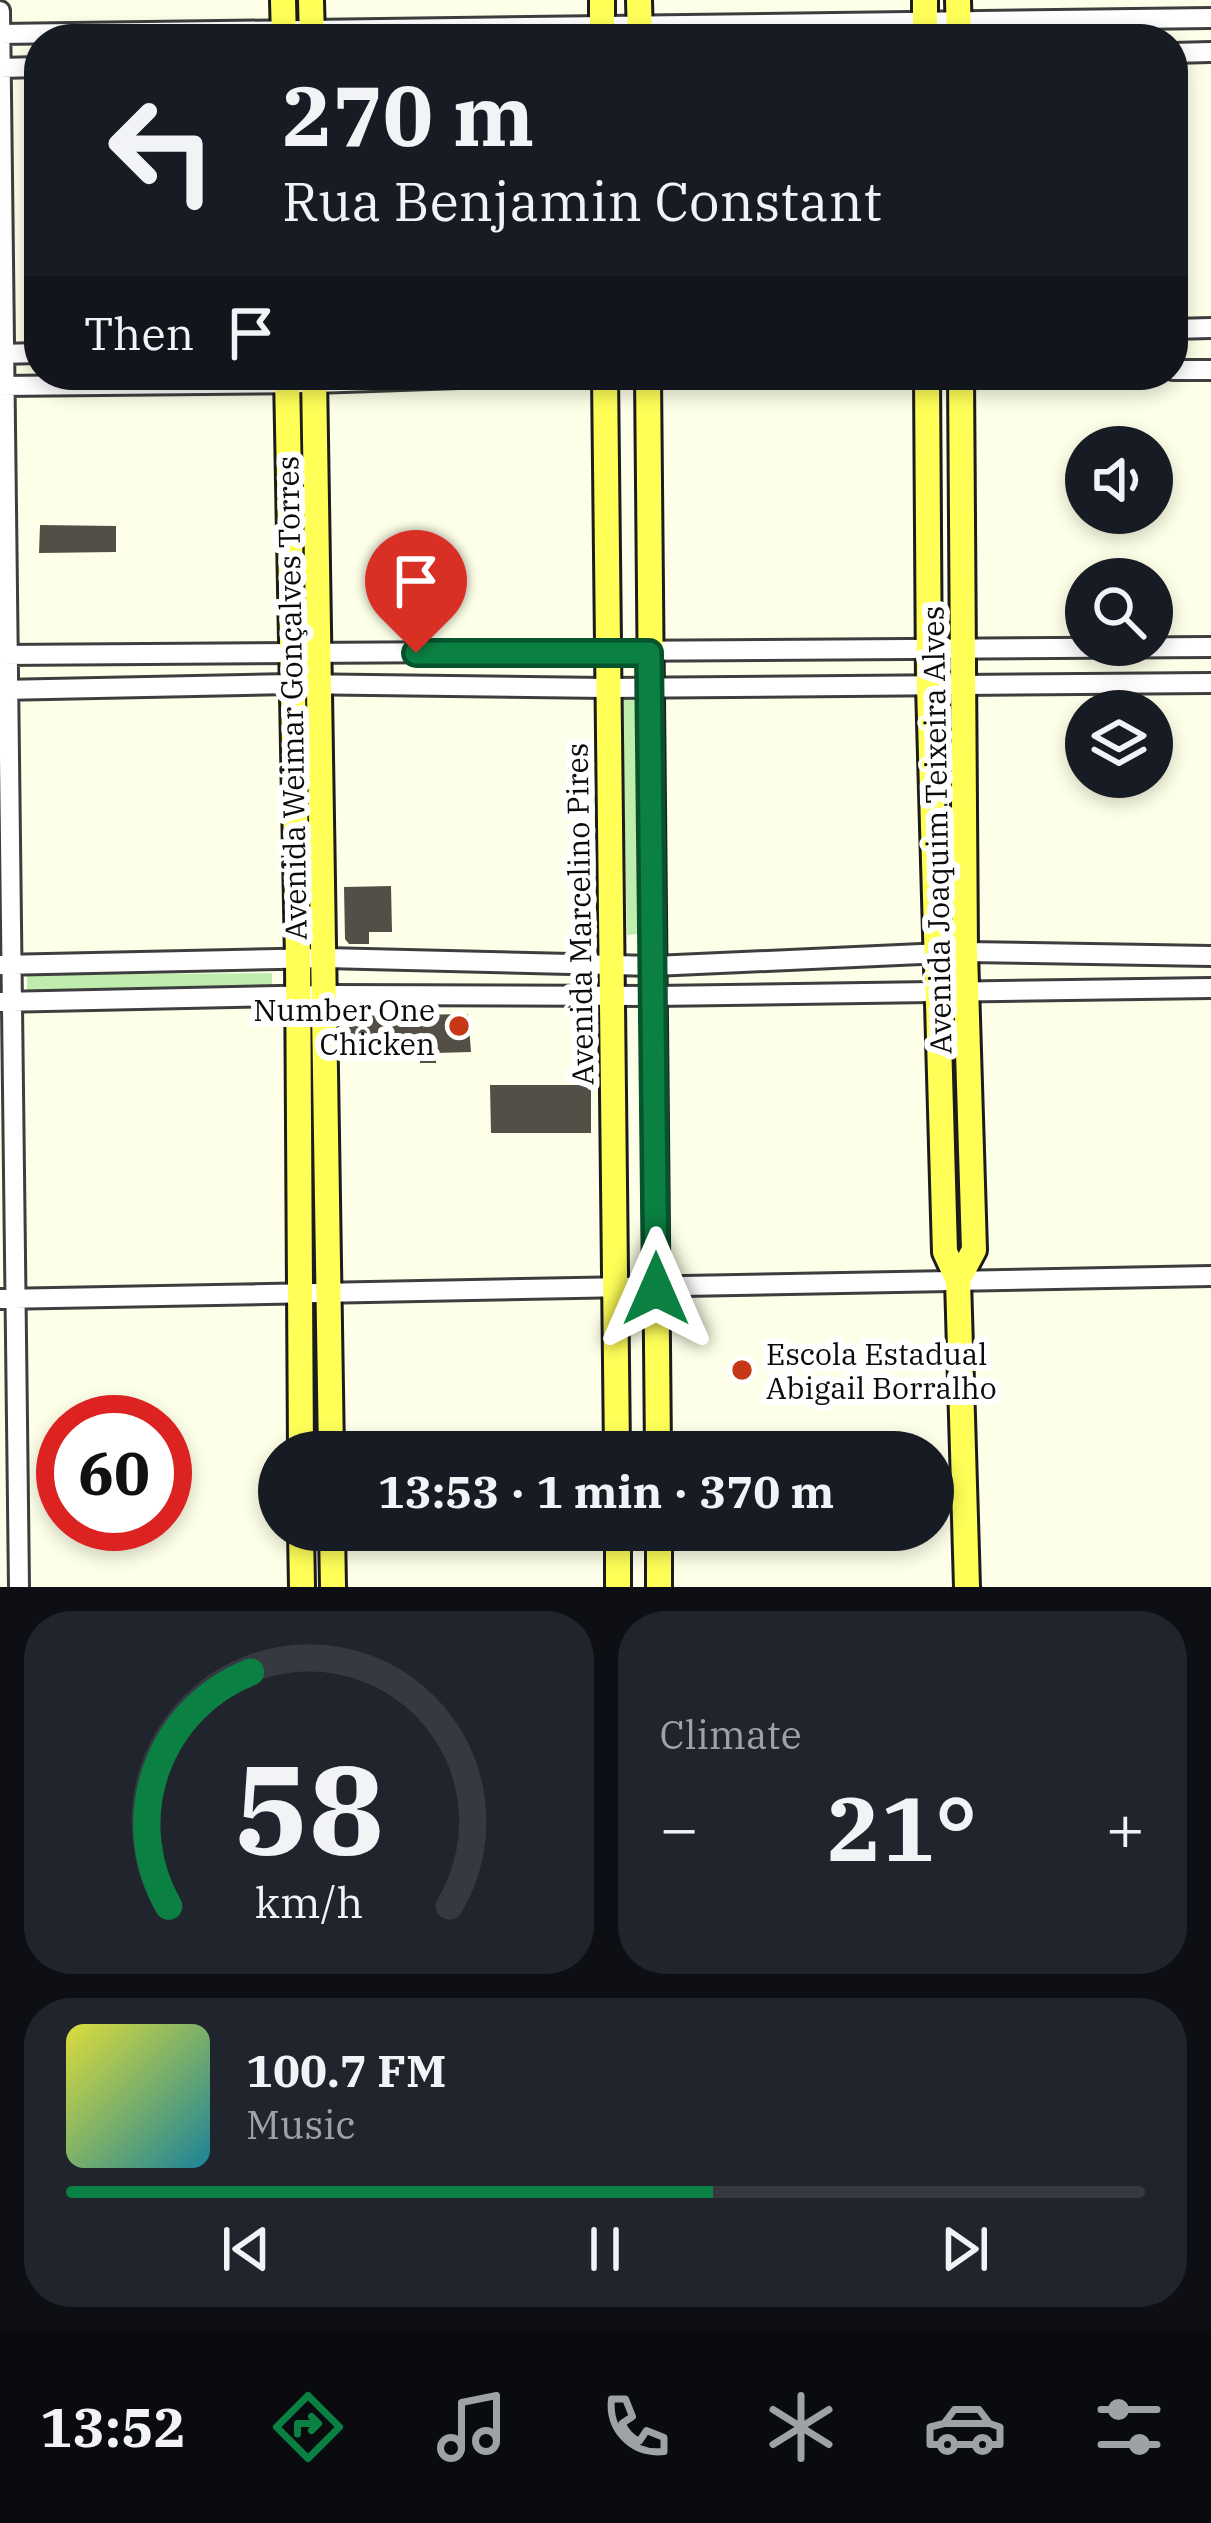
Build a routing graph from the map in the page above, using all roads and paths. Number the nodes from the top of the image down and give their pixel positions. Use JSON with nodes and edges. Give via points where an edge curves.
{"nodes":[{"id":1,"x":0,"y":11,"type":"edge"},
{"id":2,"x":1211,"y":18,"type":"edge"},
{"id":3,"x":925,"y":20,"type":"edge"},
{"id":4,"x":959,"y":20,"type":"edge"},
{"id":5,"x":639,"y":21,"type":"edge"},
{"id":6,"x":0,"y":34,"type":"edge"},
{"id":7,"x":0,"y":68,"type":"edge"},
{"id":8,"x":0,"y":224,"type":"edge"},
{"id":9,"x":1,"y":354,"type":"edge"},
{"id":10,"x":2,"y":386,"type":"edge"},
{"id":11,"x":287,"y":390,"type":"edge"},
{"id":12,"x":315,"y":390,"type":"edge"},
{"id":13,"x":605,"y":390,"type":"edge"},
{"id":14,"x":648,"y":390,"type":"edge"},
{"id":15,"x":927,"y":390,"type":"edge"},
{"id":16,"x":961,"y":390,"type":"edge"},
{"id":17,"x":1211,"y":647,"type":"edge"},
{"id":18,"x":963,"y":648,"type":"junction"},
{"id":19,"x":929,"y":649,"type":"junction"},
{"id":20,"x":291,"y":652,"type":"junction"},
{"id":21,"x":320,"y":653,"type":"junction"},
{"id":22,"x":649,"y":653,"type":"junction"},
{"id":23,"x":606,"y":654,"type":"junction"},
{"id":24,"x":4,"y":656,"type":"edge"},
{"id":25,"x":1211,"y":683,"type":"edge"},
{"id":26,"x":291,"y":684,"type":"junction"},
{"id":27,"x":321,"y":684,"type":"junction"},
{"id":28,"x":963,"y":684,"type":"junction"},
{"id":29,"x":929,"y":685,"type":"junction"},
{"id":30,"x":649,"y":686,"type":"junction"},
{"id":31,"x":606,"y":688,"type":"junction"},
{"id":32,"x":4,"y":690,"type":"edge"},
{"id":33,"x":965,"y":952,"type":"junction"},
{"id":34,"x":935,"y":954,"type":"junction"},
{"id":35,"x":1211,"y":956,"type":"edge"},
{"id":36,"x":326,"y":958,"type":"junction"},
{"id":37,"x":298,"y":959,"type":"junction"},
{"id":38,"x":7,"y":965,"type":"edge"},
{"id":39,"x":610,"y":965,"type":"junction"},
{"id":40,"x":654,"y":966,"type":"junction"},
{"id":41,"x":1211,"y":988,"type":"edge"},
{"id":42,"x":935,"y":990,"type":"junction"},
{"id":43,"x":967,"y":990,"type":"junction"},
{"id":44,"x":610,"y":994,"type":"junction"},
{"id":45,"x":327,"y":995,"type":"junction"},
{"id":46,"x":298,"y":996,"type":"junction"},
{"id":47,"x":654,"y":996,"type":"junction"},
{"id":48,"x":7,"y":1002,"type":"edge"},
{"id":49,"x":1211,"y":1276,"type":"edge"},
{"id":50,"x":958,"y":1280,"type":"junction"},
{"id":51,"x":656,"y":1289,"type":"junction"},
{"id":52,"x":616,"y":1290,"type":"junction"},
{"id":53,"x":329,"y":1293,"type":"junction"},
{"id":54,"x":299,"y":1294,"type":"junction"},
{"id":55,"x":6,"y":1299,"type":"edge"},
{"id":56,"x":301,"y":1431,"type":"edge"},
{"id":57,"x":331,"y":1431,"type":"edge"},
{"id":58,"x":617,"y":1431,"type":"edge"},
{"id":59,"x":658,"y":1431,"type":"edge"},
{"id":60,"x":302,"y":1551,"type":"edge"},
{"id":61,"x":332,"y":1551,"type":"edge"},
{"id":62,"x":618,"y":1551,"type":"edge"},
{"id":63,"x":659,"y":1551,"type":"edge"},
{"id":64,"x":20,"y":1587,"type":"edge"},
{"id":65,"x":302,"y":1587,"type":"edge"},
{"id":66,"x":333,"y":1587,"type":"edge"},
{"id":67,"x":618,"y":1587,"type":"edge"},
{"id":68,"x":659,"y":1587,"type":"edge"},
{"id":69,"x":967,"y":1587,"type":"edge"}],
"edges":[{"from":1,"to":6,"type":"street"},
{"from":2,"to":4,"type":"street"},
{"from":3,"to":4,"type":"street"},
{"from":3,"to":5,"type":"street"},
{"from":6,"to":7,"type":"street"},
{"from":7,"to":8,"type":"street"},
{"from":8,"to":9,"type":"street"},
{"from":9,"to":10,"type":"street"},
{"from":10,"to":24,"type":"street"},
{"from":11,"to":20,"type":"main road","name":"Avenida Weimar Gonçalves Torres"},
{"from":12,"to":21,"type":"main road","name":"Avenida Weimar Gonçalves Torres"},
{"from":13,"to":23,"type":"main road","name":"Avenida Marcelino Pires"},
{"from":14,"to":22,"type":"main road"},
{"from":15,"to":19,"type":"main road","name":"Avenida Joaquim Teixeira Alves"},
{"from":16,"to":18,"type":"main road","name":"Avenida Joaquim Teixeira Alves"},
{"from":17,"to":18,"type":"street"},
{"from":18,"to":19,"type":"street"},
{"from":18,"to":28,"type":"main road","name":"Avenida Joaquim Teixeira Alves"},
{"from":19,"to":22,"type":"street"},
{"from":19,"to":29,"type":"main road","name":"Avenida Joaquim Teixeira Alves"},
{"from":20,"to":21,"type":"street"},
{"from":20,"to":24,"type":"street"},
{"from":20,"to":26,"type":"main road","name":"Avenida Weimar Gonçalves Torres"},
{"from":21,"to":23,"type":"street"},
{"from":21,"to":27,"type":"main road","name":"Avenida Weimar Gonçalves Torres"},
{"from":22,"to":23,"type":"street"},
{"from":22,"to":30,"type":"main road"},
{"from":23,"to":31,"type":"main road","name":"Avenida Marcelino Pires"},
{"from":24,"to":32,"type":"street"},
{"from":25,"to":28,"type":"street"},
{"from":26,"to":27,"type":"street"},
{"from":26,"to":32,"type":"street"},
{"from":26,"to":37,"type":"main road","name":"Avenida Weimar Gonçalves Torres"},
{"from":27,"to":31,"type":"street"},
{"from":27,"to":36,"type":"main road","name":"Avenida Weimar Gonçalves Torres"},
{"from":28,"to":29,"type":"street"},
{"from":28,"to":33,"type":"main road","name":"Avenida Joaquim Teixeira Alves"},
{"from":29,"to":30,"type":"street"},
{"from":29,"to":34,"type":"main road","name":"Avenida Joaquim Teixeira Alves"},
{"from":30,"to":31,"type":"street"},
{"from":30,"to":40,"type":"main road"},
{"from":31,"to":39,"type":"main road","name":"Avenida Marcelino Pires"},
{"from":32,"to":38,"type":"street"},
{"from":33,"to":34,"type":"street"},
{"from":33,"to":35,"type":"street"},
{"from":33,"to":43,"type":"main road","name":"Avenida Joaquim Teixeira Alves"},
{"from":34,"to":40,"type":"street"},
{"from":34,"to":42,"type":"main road","name":"Avenida Joaquim Teixeira Alves"},
{"from":36,"to":37,"type":"street"},
{"from":36,"to":39,"type":"street"},
{"from":36,"to":45,"type":"main road","name":"Avenida Weimar Gonçalves Torres"},
{"from":37,"to":38,"type":"street"},
{"from":37,"to":46,"type":"main road","name":"Avenida Weimar Gonçalves Torres"},
{"from":38,"to":48,"type":"street"},
{"from":39,"to":40,"type":"street"},
{"from":39,"to":44,"type":"main road","name":"Avenida Marcelino Pires"},
{"from":40,"to":47,"type":"main road"},
{"from":41,"to":43,"type":"street"},
{"from":42,"to":43,"type":"street"},
{"from":42,"to":47,"type":"street"},
{"from":42,"to":50,"type":"main road","name":"Avenida Joaquim Teixeira Alves","via":[[944,1252]]},
{"from":43,"to":50,"type":"main road","name":"Avenida Joaquim Teixeira Alves","via":[[974,1250]]},
{"from":44,"to":45,"type":"street"},
{"from":44,"to":47,"type":"street"},
{"from":44,"to":52,"type":"main road","name":"Avenida Marcelino Pires"},
{"from":45,"to":46,"type":"street"},
{"from":45,"to":53,"type":"main road","name":"Avenida Weimar Gonçalves Torres"},
{"from":46,"to":48,"type":"street"},
{"from":46,"to":54,"type":"main road","name":"Avenida Weimar Gonçalves Torres"},
{"from":47,"to":51,"type":"main road"},
{"from":48,"to":55,"type":"street"},
{"from":49,"to":50,"type":"street"},
{"from":50,"to":51,"type":"street"},
{"from":50,"to":69,"type":"main road","name":"Avenida Joaquim Teixeira Alves"},
{"from":51,"to":52,"type":"street"},
{"from":51,"to":59,"type":"main road"},
{"from":52,"to":53,"type":"street"},
{"from":52,"to":58,"type":"main road","name":"Avenida Marcelino Pires"},
{"from":53,"to":54,"type":"street"},
{"from":53,"to":57,"type":"main road","name":"Avenida Weimar Gonçalves Torres"},
{"from":54,"to":55,"type":"street"},
{"from":54,"to":56,"type":"main road","name":"Avenida Weimar Gonçalves Torres"},
{"from":55,"to":64,"type":"street"},
{"from":60,"to":65,"type":"main road"},
{"from":61,"to":66,"type":"main road"},
{"from":62,"to":67,"type":"main road"},
{"from":63,"to":68,"type":"main road"}]}
